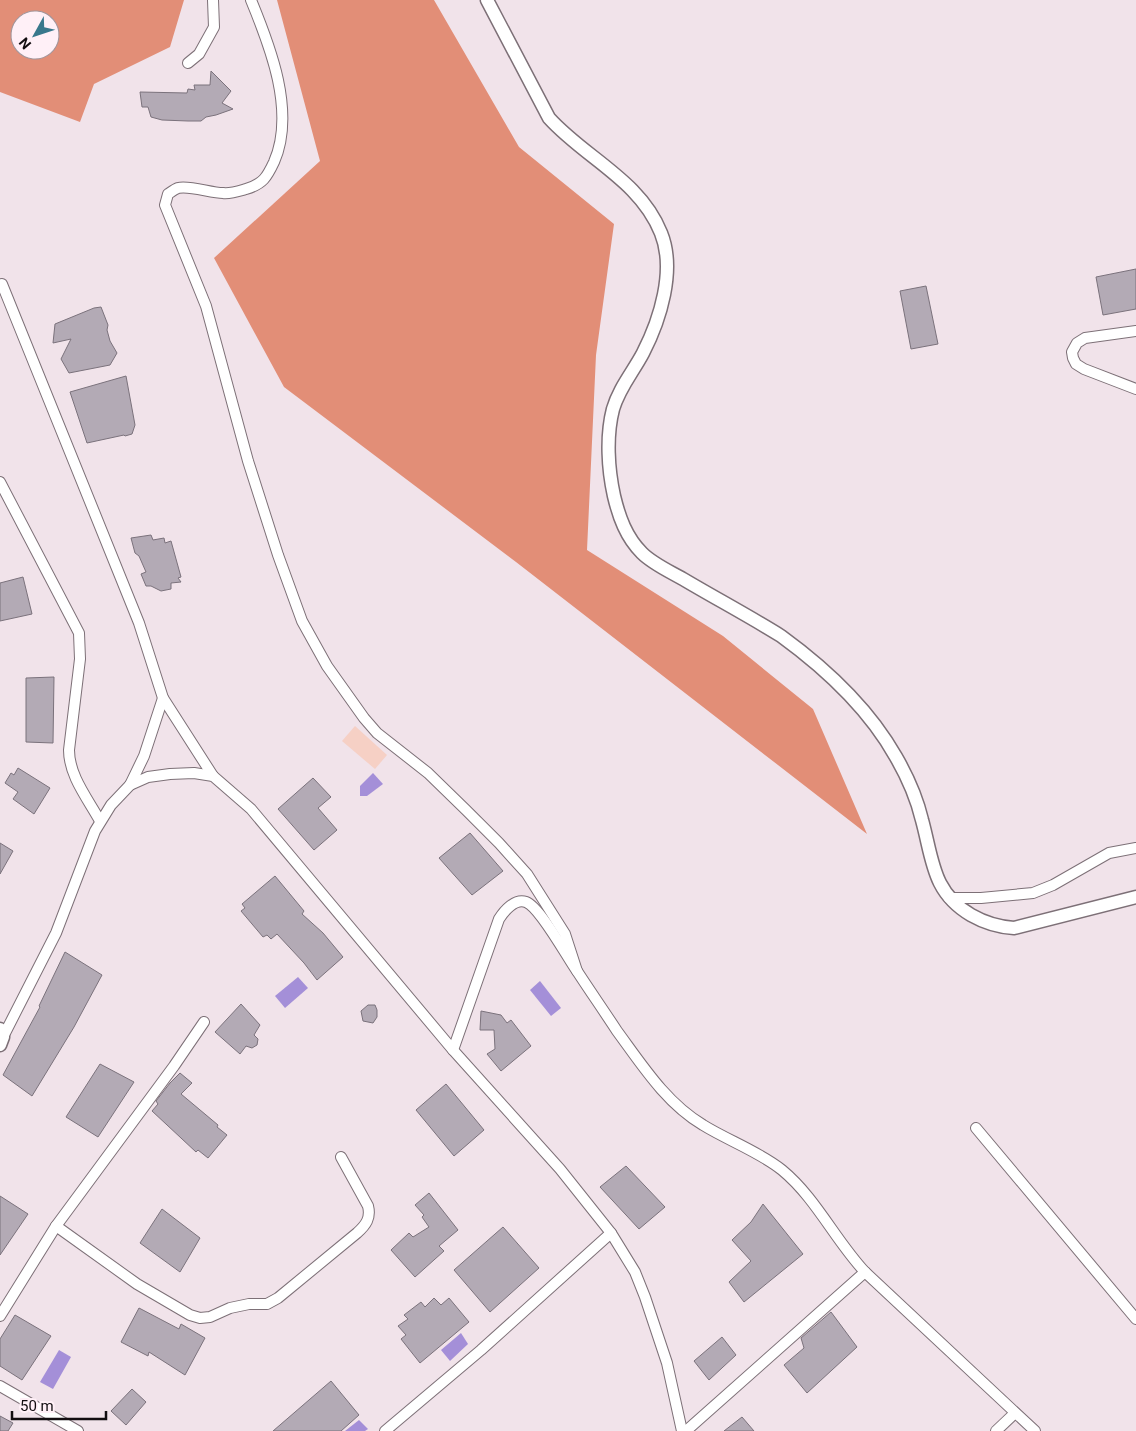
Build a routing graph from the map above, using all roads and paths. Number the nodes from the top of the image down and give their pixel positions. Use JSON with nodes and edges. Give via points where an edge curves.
{"nodes":[{"id":1,"x":213,"y":0,"type":"edge"},
{"id":2,"x":251,"y":0,"type":"edge"},
{"id":3,"x":487,"y":0,"type":"edge"},
{"id":4,"x":188,"y":63,"type":"dead end"},
{"id":5,"x":2,"y":284,"type":"dead end"},
{"id":6,"x":1136,"y":331,"type":"edge"},
{"id":7,"x":1136,"y":389,"type":"edge"},
{"id":8,"x":0,"y":482,"type":"edge"},
{"id":9,"x":163,"y":698,"type":"junction"},
{"id":10,"x":213,"y":776,"type":"junction"},
{"id":11,"x":130,"y":785,"type":"junction"},
{"id":12,"x":100,"y":821,"type":"junction"},
{"id":13,"x":1136,"y":848,"type":"edge"},
{"id":14,"x":948,"y":898,"type":"junction"},
{"id":15,"x":1136,"y":898,"type":"edge"},
{"id":16,"x":577,"y":971,"type":"junction"},
{"id":17,"x":204,"y":1022,"type":"dead end"},
{"id":18,"x":1,"y":1037,"type":"edge"},
{"id":19,"x":453,"y":1050,"type":"junction"},
{"id":20,"x":976,"y":1128,"type":"dead end"},
{"id":21,"x":341,"y":1156,"type":"dead end"},
{"id":22,"x":56,"y":1226,"type":"junction"},
{"id":23,"x":611,"y":1233,"type":"junction"},
{"id":24,"x":865,"y":1272,"type":"junction"},
{"id":25,"x":0,"y":1316,"type":"edge"},
{"id":26,"x":1136,"y":1319,"type":"edge"},
{"id":27,"x":0,"y":1386,"type":"edge"},
{"id":28,"x":1016,"y":1413,"type":"junction"},
{"id":29,"x":78,"y":1431,"type":"edge"},
{"id":30,"x":385,"y":1431,"type":"edge"},
{"id":31,"x":682,"y":1431,"type":"edge"},
{"id":32,"x":686,"y":1431,"type":"edge"},
{"id":33,"x":996,"y":1431,"type":"edge"},
{"id":34,"x":1035,"y":1431,"type":"edge"}],
"edges":[{"from":1,"to":4,"type":"street","via":[[214,27],[199,54]]},
{"from":2,"to":16,"type":"street","via":[[276,69],[281,101],[278,153],[262,182],[247,189],[225,194],[179,188],[168,194],[165,205],[206,306],[248,461],[278,554],[302,621],[352,704],[377,733],[428,773],[528,874],[565,934]]},
{"from":3,"to":14,"type":"street","via":[[549,118],[629,186],[662,234],[667,275],[658,321],[643,354],[621,388],[610,424],[610,474],[625,530],[632,542],[654,562],[781,636],[849,696],[900,764],[919,810],[936,876]]},
{"from":5,"to":9,"type":"street","via":[[139,623]]},
{"from":6,"to":7,"type":"street","via":[[1085,338],[1072,352],[1076,364],[1084,369]]},
{"from":8,"to":12,"type":"street","via":[[79,634],[80,659],[69,762]]},
{"from":9,"to":10,"type":"street"},
{"from":9,"to":11,"type":"street","via":[[144,756]]},
{"from":10,"to":11,"type":"street","via":[[194,772],[170,774],[148,777]]},
{"from":10,"to":19,"type":"street","via":[[251,809]]},
{"from":11,"to":12,"type":"street"},
{"from":12,"to":18,"type":"street","via":[[56,933]]},
{"from":13,"to":14,"type":"street","via":[[1109,853],[1053,885],[1033,892]]},
{"from":14,"to":15,"type":"street","via":[[986,922],[1014,928]]},
{"from":16,"to":19,"type":"street","via":[[531,906],[523,901],[511,905],[496,925]]},
{"from":16,"to":24,"type":"street","via":[[674,1104],[702,1125],[782,1170],[822,1214],[844,1248]]},
{"from":17,"to":22,"type":"street"},
{"from":19,"to":23,"type":"street","via":[[560,1169]]},
{"from":20,"to":26,"type":"street"},
{"from":21,"to":22,"type":"street","via":[[368,1206],[368,1221],[267,1304],[238,1305],[210,1317],[190,1315],[137,1284]]},
{"from":22,"to":25,"type":"street"},
{"from":23,"to":30,"type":"street"},
{"from":23,"to":31,"type":"street","via":[[635,1272],[645,1297],[666,1363]]},
{"from":24,"to":28,"type":"street"},
{"from":24,"to":32,"type":"street"},
{"from":27,"to":29,"type":"street"},
{"from":28,"to":33,"type":"street"},
{"from":28,"to":34,"type":"street"}]}
